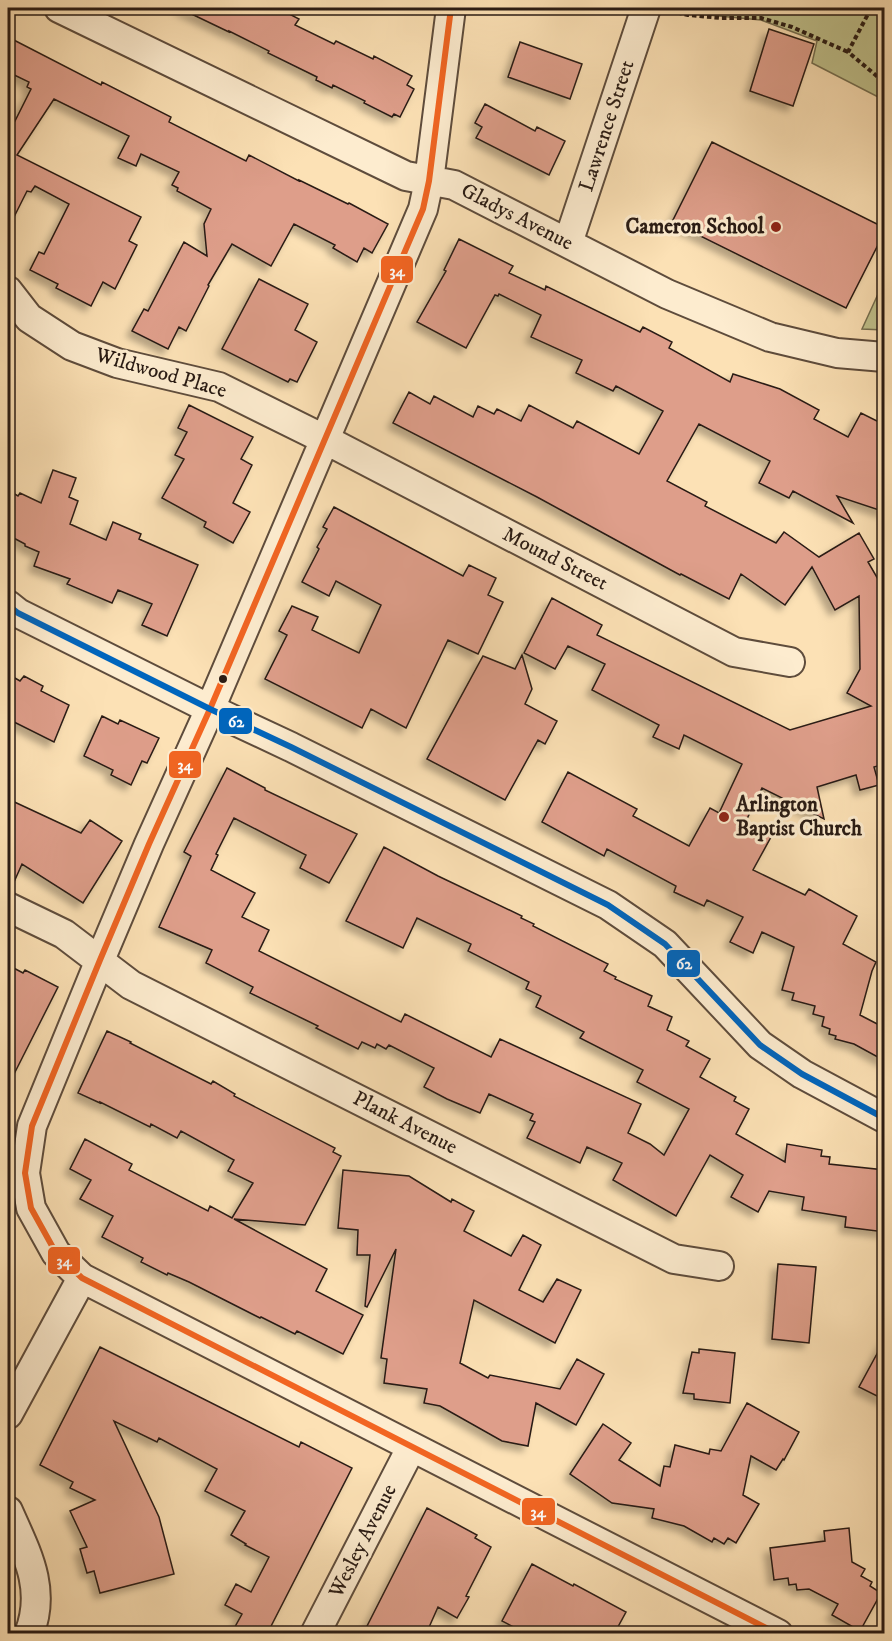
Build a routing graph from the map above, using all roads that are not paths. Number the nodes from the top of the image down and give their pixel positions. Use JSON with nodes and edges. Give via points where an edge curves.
{"nodes":[{"id":1,"x":59,"y":8,"type":"edge"},
{"id":2,"x":451,"y":8,"type":"edge"},
{"id":3,"x":657,"y":9,"type":"edge"},
{"id":4,"x":429,"y":181,"type":"junction"},
{"id":5,"x":568,"y":243,"type":"junction"},
{"id":6,"x":8,"y":291,"type":"edge"},
{"id":7,"x":885,"y":357,"type":"edge"},
{"id":8,"x":326,"y":440,"type":"junction"},
{"id":9,"x":8,"y":605,"type":"edge"},
{"id":10,"x":790,"y":662,"type":"dead end"},
{"id":11,"x":210,"y":710,"type":"junction"},
{"id":12,"x":8,"y":907,"type":"edge"},
{"id":13,"x":100,"y":960,"type":"junction"},
{"id":14,"x":885,"y":1118,"type":"edge"},
{"id":15,"x":719,"y":1266,"type":"dead end"},
{"id":16,"x":82,"y":1278,"type":"junction"},
{"id":17,"x":8,"y":1414,"type":"edge"},
{"id":18,"x":411,"y":1448,"type":"junction"},
{"id":19,"x":8,"y":1511,"type":"edge"},
{"id":20,"x":15,"y":1544,"type":"edge"},
{"id":21,"x":29,"y":1634,"type":"edge"},
{"id":22,"x":315,"y":1634,"type":"edge"},
{"id":23,"x":778,"y":1634,"type":"edge"}],
"edges":[{"from":1,"to":4,"type":"street","name":"Gladys Avenue","via":[[405,176]]},
{"from":2,"to":4,"type":"street"},
{"from":3,"to":5,"type":"street","name":"Lawrence Street"},
{"from":4,"to":5,"type":"street","name":"Gladys Avenue","via":[[454,185]]},
{"from":4,"to":8,"type":"street","via":[[423,209]]},
{"from":5,"to":7,"type":"street","name":"Gladys Avenue","via":[[667,294],[770,337],[837,352]]},
{"from":6,"to":8,"type":"street","name":"Wildwood Place","via":[[29,318],[72,346],[117,363],[219,387]]},
{"from":8,"to":10,"type":"street","name":"Mound Street","via":[[734,652]]},
{"from":8,"to":11,"type":"street"},
{"from":9,"to":11,"type":"street"},
{"from":11,"to":13,"type":"street"},
{"from":11,"to":14,"type":"street","via":[[608,905],[665,944],[760,1045],[801,1074]]},
{"from":12,"to":13,"type":"street","name":"Plank Avenue","via":[[64,934]]},
{"from":13,"to":15,"type":"street","name":"Plank Avenue","via":[[131,985],[674,1259]]},
{"from":13,"to":16,"type":"street","via":[[32,1126],[25,1173],[31,1208],[56,1253]]},
{"from":16,"to":17,"type":"street"},
{"from":16,"to":18,"type":"street"},
{"from":18,"to":22,"type":"street","name":"Wesley Avenue"},
{"from":18,"to":23,"type":"street"},
{"from":19,"to":20,"type":"street"},
{"from":20,"to":21,"type":"street","via":[[34,1571],[37,1599]]}]}
